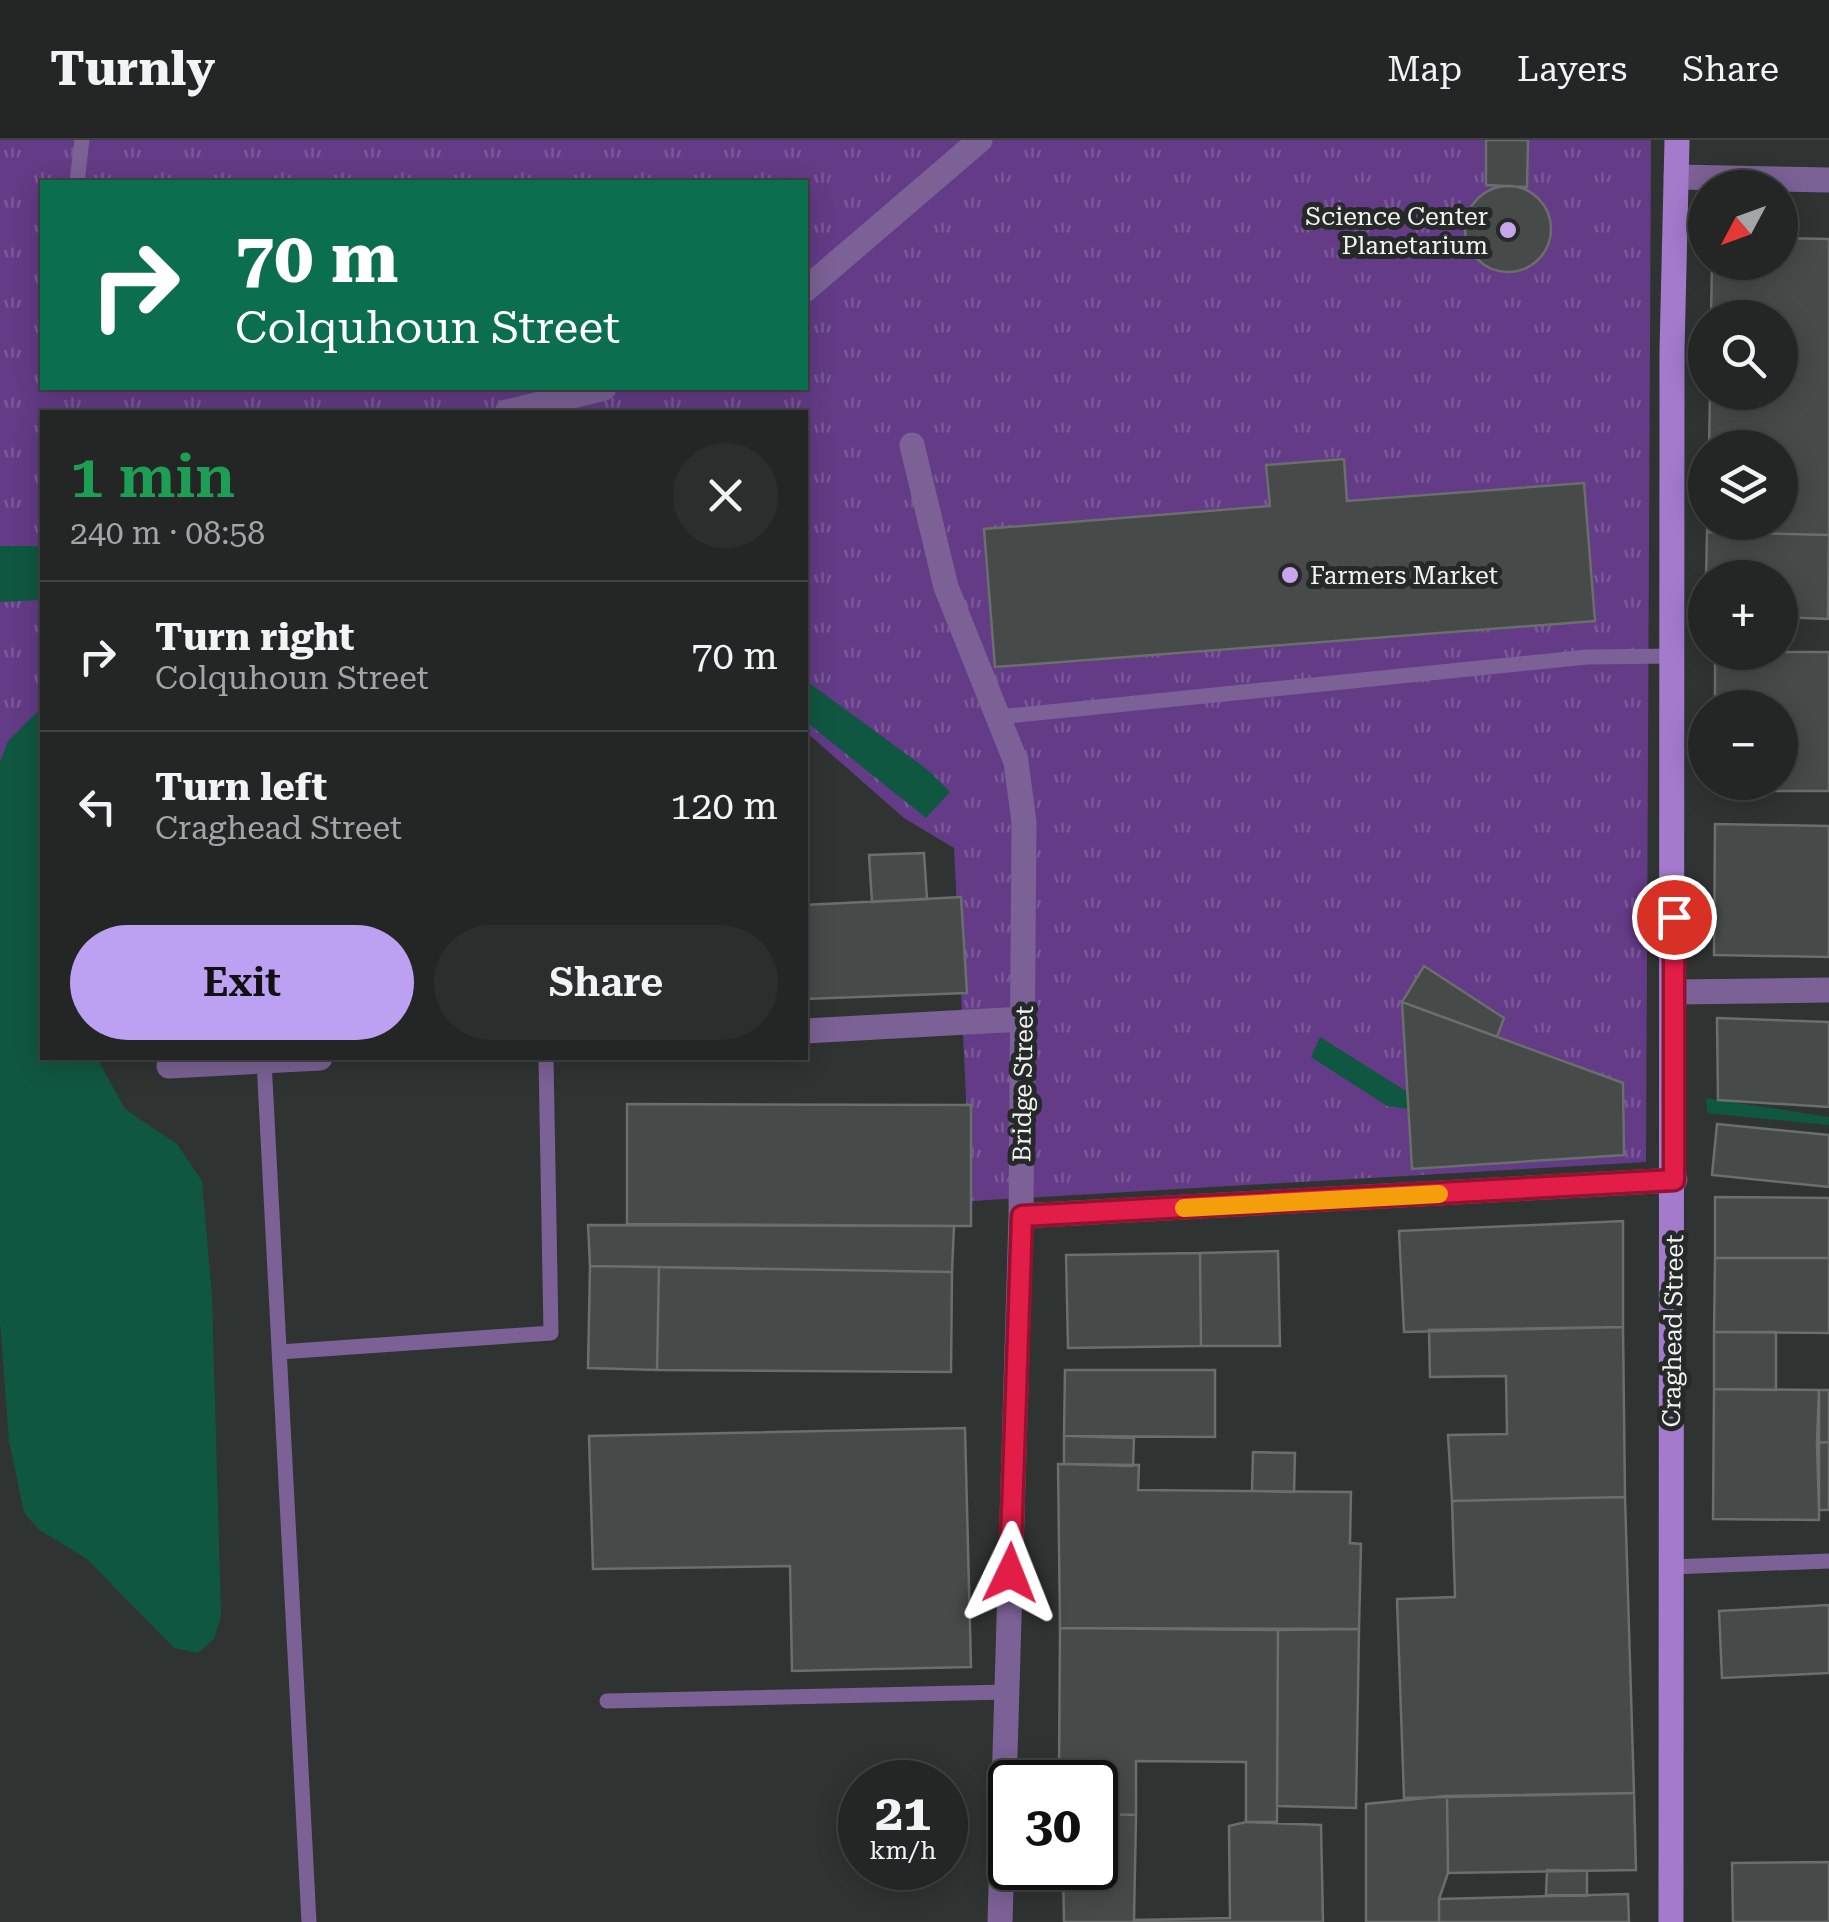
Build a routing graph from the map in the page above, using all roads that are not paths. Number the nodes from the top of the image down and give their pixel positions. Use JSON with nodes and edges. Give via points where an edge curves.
{"nodes":[{"id":1,"x":82,"y":140,"type":"edge"},
{"id":2,"x":980,"y":140,"type":"edge"},
{"id":3,"x":1677,"y":140,"type":"edge"},
{"id":4,"x":1676,"y":178,"type":"junction"},
{"id":5,"x":77,"y":180,"type":"edge"},
{"id":6,"x":1829,"y":180,"type":"edge"},
{"id":7,"x":808,"y":287,"type":"edge"},
{"id":8,"x":596,"y":390,"type":"edge"},
{"id":9,"x":515,"y":410,"type":"edge"},
{"id":10,"x":912,"y":444,"type":"dead end"},
{"id":11,"x":1674,"y":656,"type":"junction"},
{"id":12,"x":999,"y":716,"type":"junction"},
{"id":13,"x":1829,"y":990,"type":"edge"},
{"id":14,"x":1674,"y":992,"type":"junction"},
{"id":15,"x":1024,"y":1019,"type":"junction"},
{"id":16,"x":808,"y":1031,"type":"edge"},
{"id":17,"x":264,"y":1060,"type":"joint"},
{"id":18,"x":546,"y":1060,"type":"edge"},
{"id":19,"x":169,"y":1066,"type":"dead end"},
{"id":20,"x":1674,"y":1180,"type":"junction"},
{"id":21,"x":1022,"y":1216,"type":"junction"},
{"id":22,"x":280,"y":1352,"type":"junction"},
{"id":23,"x":1829,"y":1561,"type":"edge"},
{"id":24,"x":1671,"y":1567,"type":"junction"},
{"id":25,"x":1007,"y":1692,"type":"junction"},
{"id":26,"x":607,"y":1701,"type":"dead end"},
{"id":27,"x":309,"y":1922,"type":"edge"},
{"id":28,"x":1000,"y":1922,"type":"edge"},
{"id":29,"x":1671,"y":1922,"type":"edge"}],
"edges":[{"from":1,"to":5,"type":"lane"},
{"from":2,"to":7,"type":"street"},
{"from":3,"to":4,"type":"main road","name":"Craghead Street"},
{"from":4,"to":6,"type":"street"},
{"from":4,"to":11,"type":"main road","name":"Craghead Street"},
{"from":8,"to":9,"type":"street"},
{"from":10,"to":12,"type":"street","name":"Bridge Street","via":[[946,587]]},
{"from":11,"to":12,"type":"lane","via":[[1587,657]]},
{"from":11,"to":14,"type":"main road","name":"Craghead Street"},
{"from":12,"to":15,"type":"street","name":"Bridge Street","via":[[1016,762],[1024,822]]},
{"from":13,"to":14,"type":"street"},
{"from":14,"to":20,"type":"main road","name":"Craghead Street"},
{"from":15,"to":16,"type":"street"},
{"from":15,"to":21,"type":"street","name":"Bridge Street"},
{"from":17,"to":19,"type":"street"},
{"from":17,"to":22,"type":"lane"},
{"from":18,"to":22,"type":"lane","via":[[550,1333]]},
{"from":20,"to":21,"type":"street"},
{"from":20,"to":24,"type":"main road","name":"Craghead Street"},
{"from":21,"to":25,"type":"street","name":"Bridge Street"},
{"from":22,"to":27,"type":"lane"},
{"from":23,"to":24,"type":"lane"},
{"from":24,"to":29,"type":"main road","name":"Craghead Street"},
{"from":25,"to":26,"type":"lane"},
{"from":25,"to":28,"type":"street","name":"Bridge Street"}]}
